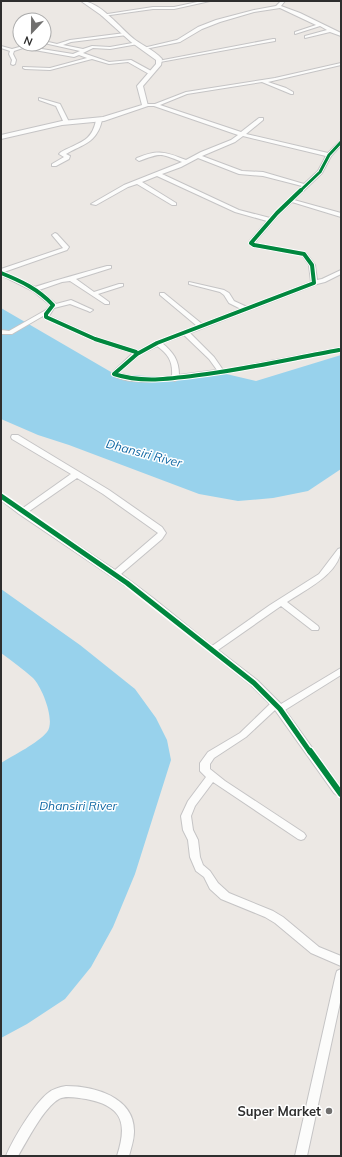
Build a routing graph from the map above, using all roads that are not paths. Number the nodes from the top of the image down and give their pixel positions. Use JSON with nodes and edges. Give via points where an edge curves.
{"nodes":[{"id":1,"x":84,"y":1,"type":"edge"},
{"id":2,"x":208,"y":1,"type":"edge"},
{"id":3,"x":283,"y":1,"type":"edge"},
{"id":4,"x":280,"y":7,"type":"junction"},
{"id":5,"x":103,"y":15,"type":"junction"},
{"id":6,"x":320,"y":25,"type":"junction"},
{"id":7,"x":331,"y":30,"type":"junction"},
{"id":8,"x":297,"y":33,"type":"dead end"},
{"id":9,"x":125,"y":34,"type":"junction"},
{"id":10,"x":341,"y":35,"type":"edge"},
{"id":11,"x":307,"y":37,"type":"dead end"},
{"id":12,"x":273,"y":40,"type":"dead end"},
{"id":13,"x":136,"y":43,"type":"junction"},
{"id":14,"x":52,"y":44,"type":"edge"},
{"id":15,"x":58,"y":45,"type":"junction"},
{"id":16,"x":1,"y":47,"type":"edge"},
{"id":17,"x":145,"y":48,"type":"junction"},
{"id":18,"x":12,"y":50,"type":"joint"},
{"id":19,"x":52,"y":52,"type":"edge"},
{"id":20,"x":82,"y":53,"type":"junction"},
{"id":21,"x":92,"y":58,"type":"junction"},
{"id":22,"x":160,"y":61,"type":"junction"},
{"id":23,"x":13,"y":64,"type":"dead end"},
{"id":24,"x":341,"y":64,"type":"edge"},
{"id":25,"x":25,"y":68,"type":"dead end"},
{"id":26,"x":151,"y":73,"type":"junction"},
{"id":27,"x":262,"y":81,"type":"junction"},
{"id":28,"x":291,"y":93,"type":"dead end"},
{"id":29,"x":41,"y":99,"type":"dead end"},
{"id":30,"x":145,"y":105,"type":"junction"},
{"id":31,"x":154,"y":105,"type":"junction"},
{"id":32,"x":261,"y":119,"type":"dead end"},
{"id":33,"x":99,"y":120,"type":"junction"},
{"id":34,"x":66,"y":122,"type":"junction"},
{"id":35,"x":241,"y":134,"type":"junction"},
{"id":36,"x":1,"y":137,"type":"edge"},
{"id":37,"x":341,"y":142,"type":"edge"},
{"id":38,"x":329,"y":155,"type":"junction"},
{"id":39,"x":197,"y":156,"type":"junction"},
{"id":40,"x":139,"y":159,"type":"dead end"},
{"id":41,"x":186,"y":162,"type":"junction"},
{"id":42,"x":54,"y":165,"type":"dead end"},
{"id":43,"x":157,"y":174,"type":"junction"},
{"id":44,"x":138,"y":182,"type":"junction"},
{"id":45,"x":306,"y":186,"type":"junction"},
{"id":46,"x":290,"y":200,"type":"junction"},
{"id":47,"x":94,"y":204,"type":"dead end"},
{"id":48,"x":174,"y":204,"type":"dead end"},
{"id":49,"x":341,"y":215,"type":"edge"},
{"id":50,"x":270,"y":220,"type":"junction"},
{"id":51,"x":55,"y":235,"type":"dead end"},
{"id":52,"x":110,"y":267,"type":"dead end"},
{"id":53,"x":1,"y":272,"type":"edge"},
{"id":54,"x":341,"y":272,"type":"edge"},
{"id":55,"x":71,"y":279,"type":"junction"},
{"id":56,"x":315,"y":282,"type":"junction"},
{"id":57,"x":191,"y":283,"type":"dead end"},
{"id":58,"x":121,"y":285,"type":"dead end"},
{"id":59,"x":35,"y":289,"type":"junction"},
{"id":60,"x":93,"y":294,"type":"junction"},
{"id":61,"x":162,"y":294,"type":"dead end"},
{"id":62,"x":108,"y":303,"type":"dead end"},
{"id":63,"x":248,"y":308,"type":"junction"},
{"id":64,"x":50,"y":309,"type":"junction"},
{"id":65,"x":90,"y":310,"type":"dead end"},
{"id":66,"x":201,"y":326,"type":"junction"},
{"id":67,"x":1,"y":332,"type":"edge"},
{"id":68,"x":185,"y":332,"type":"junction"},
{"id":69,"x":157,"y":343,"type":"junction"},
{"id":70,"x":339,"y":350,"type":"dead end"},
{"id":71,"x":137,"y":354,"type":"junction"},
{"id":72,"x":221,"y":372,"type":"junction"},
{"id":73,"x":175,"y":378,"type":"junction"},
{"id":74,"x":15,"y":437,"type":"dead end"},
{"id":75,"x":77,"y":474,"type":"junction"},
{"id":76,"x":1,"y":496,"type":"edge"},
{"id":77,"x":22,"y":512,"type":"junction"},
{"id":78,"x":341,"y":551,"type":"edge"},
{"id":79,"x":116,"y":574,"type":"junction"},
{"id":80,"x":281,"y":602,"type":"junction"},
{"id":81,"x":315,"y":628,"type":"dead end"},
{"id":82,"x":212,"y":650,"type":"junction"},
{"id":83,"x":341,"y":671,"type":"edge"},
{"id":84,"x":278,"y":707,"type":"junction"},
{"id":85,"x":212,"y":776,"type":"junction"},
{"id":86,"x":341,"y":794,"type":"edge"},
{"id":87,"x":300,"y":836,"type":"dead end"},
{"id":88,"x":341,"y":961,"type":"edge"},
{"id":89,"x":341,"y":974,"type":"edge"},
{"id":90,"x":12,"y":1156,"type":"edge"},
{"id":91,"x":123,"y":1156,"type":"edge"},
{"id":92,"x":301,"y":1156,"type":"edge"}],
"edges":[{"from":1,"to":5,"type":"street"},
{"from":2,"to":5,"type":"street","via":[[174,8],[153,8]]},
{"from":3,"to":4,"type":"street","via":[[278,5]]},
{"from":4,"to":6,"type":"street"},
{"from":4,"to":17,"type":"street","via":[[218,21],[200,28],[182,40]]},
{"from":5,"to":9,"type":"street"},
{"from":6,"to":7,"type":"street"},
{"from":6,"to":8,"type":"street"},
{"from":7,"to":10,"type":"street"},
{"from":7,"to":11,"type":"street"},
{"from":9,"to":13,"type":"street"},
{"from":9,"to":15,"type":"street","via":[[70,41]]},
{"from":12,"to":22,"type":"street"},
{"from":13,"to":17,"type":"street"},
{"from":13,"to":20,"type":"street","via":[[110,48],[92,48]]},
{"from":14,"to":15,"type":"street"},
{"from":15,"to":20,"type":"street"},
{"from":16,"to":18,"type":"street"},
{"from":17,"to":22,"type":"street"},
{"from":18,"to":23,"type":"street"},
{"from":19,"to":20,"type":"street","via":[[71,55]]},
{"from":20,"to":21,"type":"street"},
{"from":21,"to":25,"type":"street","via":[[50,68]]},
{"from":21,"to":26,"type":"street","via":[[112,63],[129,60]]},
{"from":22,"to":26,"type":"street"},
{"from":24,"to":27,"type":"street"},
{"from":26,"to":30,"type":"street","via":[[140,86]]},
{"from":27,"to":28,"type":"street"},
{"from":27,"to":31,"type":"street","via":[[186,93]]},
{"from":29,"to":34,"type":"street","via":[[58,105]]},
{"from":30,"to":31,"type":"street"},
{"from":30,"to":33,"type":"street"},
{"from":31,"to":35,"type":"street"},
{"from":32,"to":35,"type":"street"},
{"from":33,"to":34,"type":"street"},
{"from":33,"to":42,"type":"street","via":[[98,130],[94,136],[63,153],[67,158]]},
{"from":34,"to":36,"type":"street"},
{"from":35,"to":38,"type":"street"},
{"from":35,"to":39,"type":"street","via":[[233,141]]},
{"from":37,"to":38,"type":"street"},
{"from":38,"to":45,"type":"street","via":[[320,172]]},
{"from":39,"to":41,"type":"street"},
{"from":39,"to":45,"type":"street","via":[[241,173],[262,174]]},
{"from":40,"to":41,"type":"street","via":[[159,152]]},
{"from":41,"to":43,"type":"street"},
{"from":43,"to":44,"type":"street"},
{"from":43,"to":50,"type":"street","via":[[237,211]]},
{"from":44,"to":47,"type":"street"},
{"from":44,"to":48,"type":"street"},
{"from":45,"to":46,"type":"street"},
{"from":46,"to":49,"type":"street"},
{"from":46,"to":50,"type":"street"},
{"from":50,"to":56,"type":"street","via":[[252,244],[304,254],[312,265]]},
{"from":51,"to":53,"type":"street","via":[[65,249]]},
{"from":52,"to":55,"type":"street"},
{"from":53,"to":59,"type":"street"},
{"from":54,"to":56,"type":"street"},
{"from":55,"to":59,"type":"street"},
{"from":55,"to":60,"type":"street"},
{"from":56,"to":63,"type":"street"},
{"from":57,"to":63,"type":"street","via":[[222,290],[231,302]]},
{"from":58,"to":60,"type":"street"},
{"from":59,"to":64,"type":"street","via":[[50,302]]},
{"from":60,"to":62,"type":"street"},
{"from":61,"to":66,"type":"street"},
{"from":63,"to":66,"type":"street"},
{"from":64,"to":65,"type":"street","via":[[71,302]]},
{"from":64,"to":67,"type":"street","via":[[10,333]]},
{"from":64,"to":71,"type":"street","via":[[46,317]]},
{"from":66,"to":68,"type":"street"},
{"from":68,"to":69,"type":"street"},
{"from":68,"to":72,"type":"street","via":[[212,358]]},
{"from":69,"to":71,"type":"street"},
{"from":69,"to":73,"type":"street","via":[[170,353],[174,360]]},
{"from":70,"to":72,"type":"street"},
{"from":71,"to":73,"type":"street","via":[[117,371],[115,376],[134,379]]},
{"from":72,"to":73,"type":"street"},
{"from":74,"to":75,"type":"street"},
{"from":75,"to":77,"type":"street"},
{"from":75,"to":79,"type":"street","via":[[162,533]]},
{"from":76,"to":77,"type":"street"},
{"from":77,"to":79,"type":"street"},
{"from":78,"to":80,"type":"street","via":[[322,576]]},
{"from":79,"to":82,"type":"street"},
{"from":80,"to":81,"type":"street"},
{"from":80,"to":82,"type":"street"},
{"from":82,"to":84,"type":"street","via":[[253,681]]},
{"from":83,"to":84,"type":"street"},
{"from":84,"to":85,"type":"street","via":[[204,763],[205,771]]},
{"from":84,"to":86,"type":"street"},
{"from":85,"to":87,"type":"street"},
{"from":85,"to":88,"type":"street","via":[[191,804],[186,816],[199,868],[225,896],[269,914],[315,950]]},
{"from":89,"to":92,"type":"street"},
{"from":90,"to":91,"type":"street","via":[[44,1104],[55,1094],[69,1091],[96,1095],[120,1107],[129,1131]]}]}
